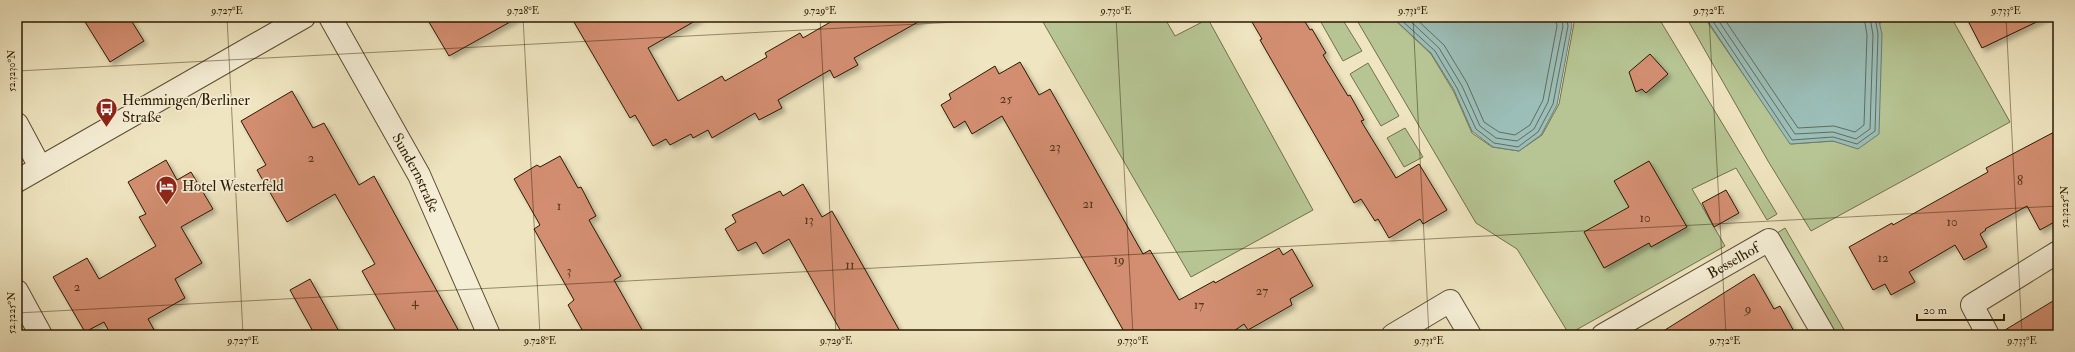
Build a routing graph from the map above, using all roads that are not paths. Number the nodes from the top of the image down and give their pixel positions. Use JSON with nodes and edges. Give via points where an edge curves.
{"nodes":[{"id":1,"x":304,"y":17,"type":"edge"},
{"id":2,"x":330,"y":17,"type":"edge"},
{"id":3,"x":17,"y":124,"type":"edge"},
{"id":4,"x":40,"y":167,"type":"junction"},
{"id":5,"x":17,"y":181,"type":"edge"},
{"id":6,"x":2058,"y":252,"type":"edge"},
{"id":7,"x":17,"y":291,"type":"edge"},
{"id":8,"x":41,"y":335,"type":"edge"},
{"id":9,"x":489,"y":335,"type":"edge"},
{"id":10,"x":1393,"y":335,"type":"edge"},
{"id":11,"x":1470,"y":335,"type":"edge"},
{"id":12,"x":1603,"y":335,"type":"edge"},
{"id":13,"x":1824,"y":335,"type":"edge"},
{"id":14,"x":1988,"y":335,"type":"edge"}],
"edges":[{"from":1,"to":4,"type":"street"},
{"from":2,"to":9,"type":"street","name":"Sundernstraße","via":[[419,175]]},
{"from":3,"to":4,"type":"street"},
{"from":4,"to":5,"type":"street"},
{"from":6,"to":14,"type":"street","via":[[1972,305]]},
{"from":7,"to":8,"type":"street"},
{"from":10,"to":11,"type":"street","via":[[1450,301]]},
{"from":12,"to":13,"type":"street","name":"Besselhof","via":[[1768,240]]}]}
